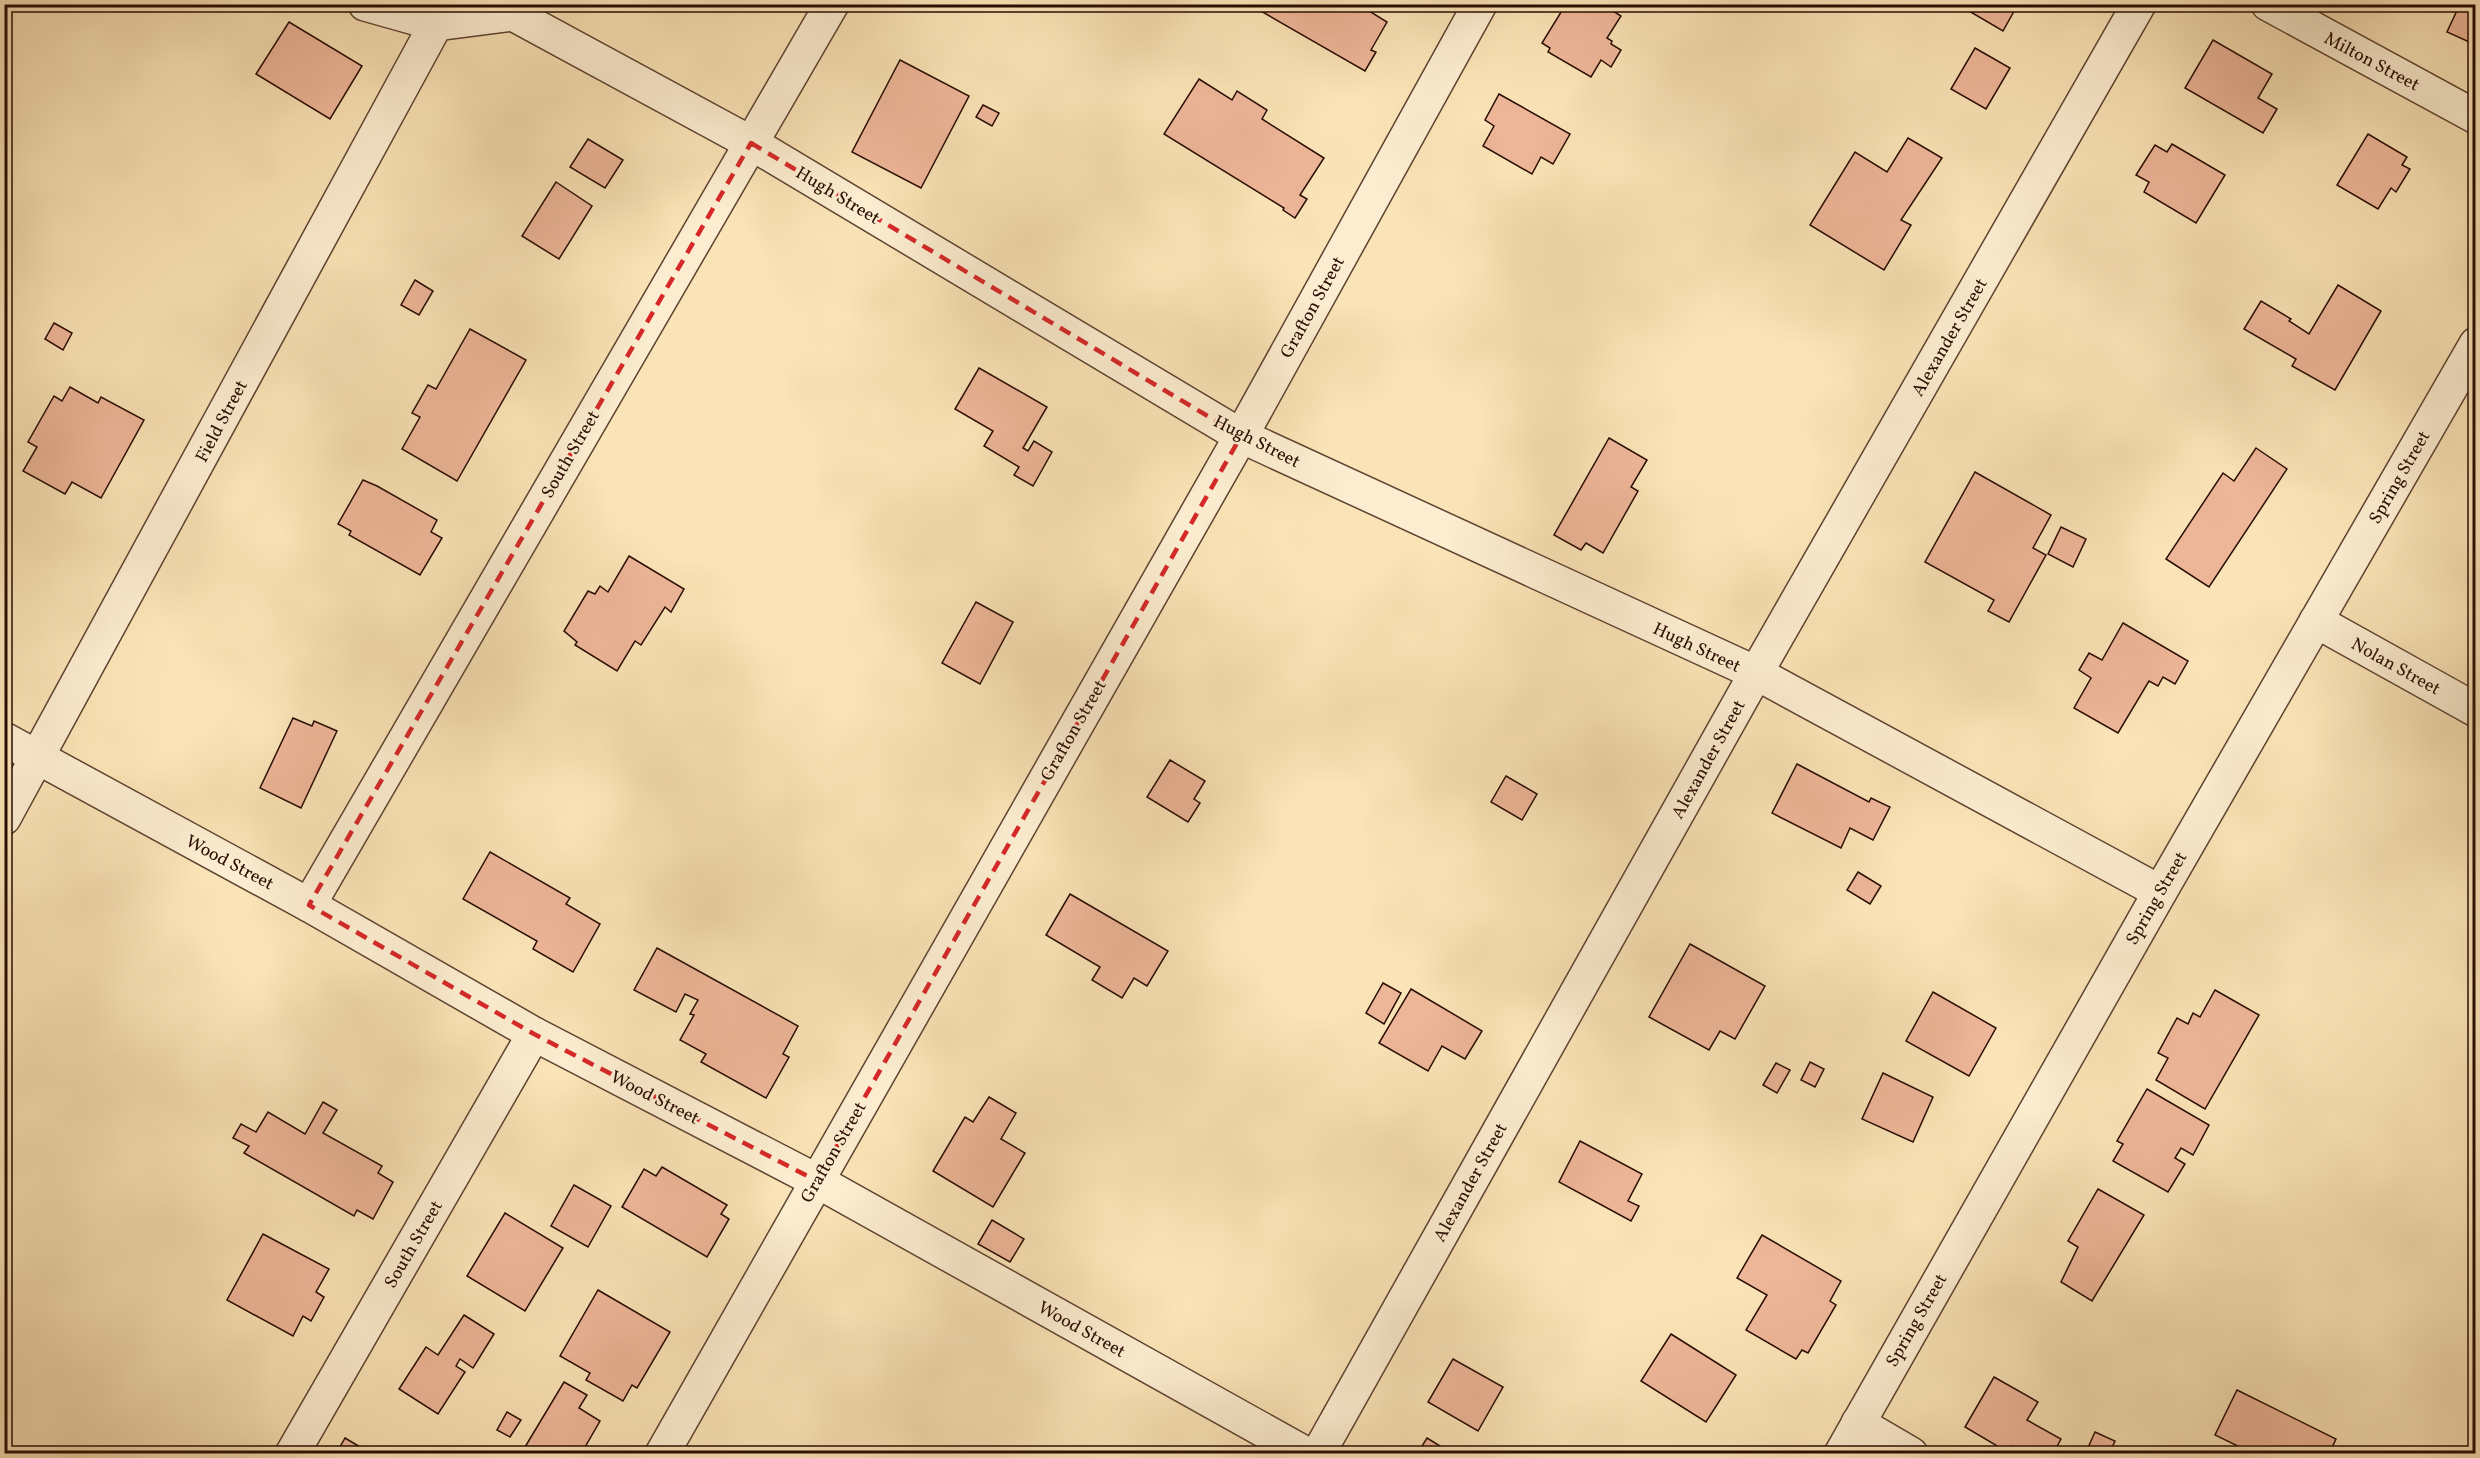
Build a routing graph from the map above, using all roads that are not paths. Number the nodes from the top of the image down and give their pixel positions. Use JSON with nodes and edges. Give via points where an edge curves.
{"nodes":[{"id":1,"x":365,"y":4,"type":"edge"},
{"id":2,"x":832,"y":4,"type":"edge"},
{"id":3,"x":1480,"y":4,"type":"edge"},
{"id":4,"x":2139,"y":4,"type":"edge"},
{"id":5,"x":2268,"y":4,"type":"edge"},
{"id":6,"x":436,"y":24,"type":"junction"},
{"id":7,"x":2475,"y":117,"type":"edge"},
{"id":8,"x":751,"y":142,"type":"junction"},
{"id":9,"x":2475,"y":344,"type":"edge"},
{"id":10,"x":1241,"y":436,"type":"junction"},
{"id":11,"x":2316,"y":621,"type":"junction"},
{"id":12,"x":1756,"y":673,"type":"junction"},
{"id":13,"x":2475,"y":710,"type":"edge"},
{"id":14,"x":4,"y":739,"type":"edge"},
{"id":15,"x":38,"y":758,"type":"junction"},
{"id":16,"x":4,"y":818,"type":"edge"},
{"id":17,"x":2160,"y":892,"type":"junction"},
{"id":18,"x":309,"y":905,"type":"junction"},
{"id":19,"x":534,"y":1034,"type":"junction"},
{"id":20,"x":817,"y":1181,"type":"junction"},
{"id":21,"x":1858,"y":1423,"type":"junction"},
{"id":22,"x":292,"y":1454,"type":"edge"},
{"id":23,"x":662,"y":1454,"type":"edge"},
{"id":24,"x":1306,"y":1454,"type":"edge"},
{"id":25,"x":1318,"y":1454,"type":"edge"},
{"id":26,"x":1840,"y":1454,"type":"edge"},
{"id":27,"x":1911,"y":1454,"type":"edge"}],
"edges":[{"from":1,"to":6,"type":"street","name":"Hugh Street"},
{"from":2,"to":8,"type":"street","name":"South Street"},
{"from":3,"to":10,"type":"street","name":"Grafton Street"},
{"from":4,"to":12,"type":"street","name":"Alexander Street"},
{"from":5,"to":7,"type":"street","name":"Milton Street"},
{"from":6,"to":8,"type":"street","name":"Hugh Street","via":[[513,14]]},
{"from":6,"to":15,"type":"street","name":"Field Street"},
{"from":8,"to":10,"type":"street","name":"Hugh Street"},
{"from":8,"to":18,"type":"street","name":"South Street"},
{"from":9,"to":11,"type":"street","name":"Spring Street"},
{"from":10,"to":12,"type":"street","name":"Hugh Street"},
{"from":10,"to":20,"type":"street","name":"Grafton Street"},
{"from":11,"to":13,"type":"street","name":"Nolan Street"},
{"from":11,"to":17,"type":"street","name":"Spring Street"},
{"from":12,"to":17,"type":"street","name":"Hugh Street"},
{"from":12,"to":25,"type":"street","name":"Alexander Street"},
{"from":14,"to":15,"type":"street","name":"Wood Street"},
{"from":15,"to":16,"type":"street","name":"Field Street"},
{"from":15,"to":18,"type":"street","name":"Wood Street"},
{"from":17,"to":21,"type":"street","name":"Spring Street"},
{"from":18,"to":19,"type":"street","name":"Wood Street"},
{"from":19,"to":20,"type":"street","name":"Wood Street"},
{"from":19,"to":22,"type":"street","name":"South Street"},
{"from":20,"to":23,"type":"street","name":"Grafton Street"},
{"from":20,"to":24,"type":"street","name":"Wood Street"},
{"from":21,"to":26,"type":"street","name":"Spring Street"},
{"from":21,"to":27,"type":"street"}]}
